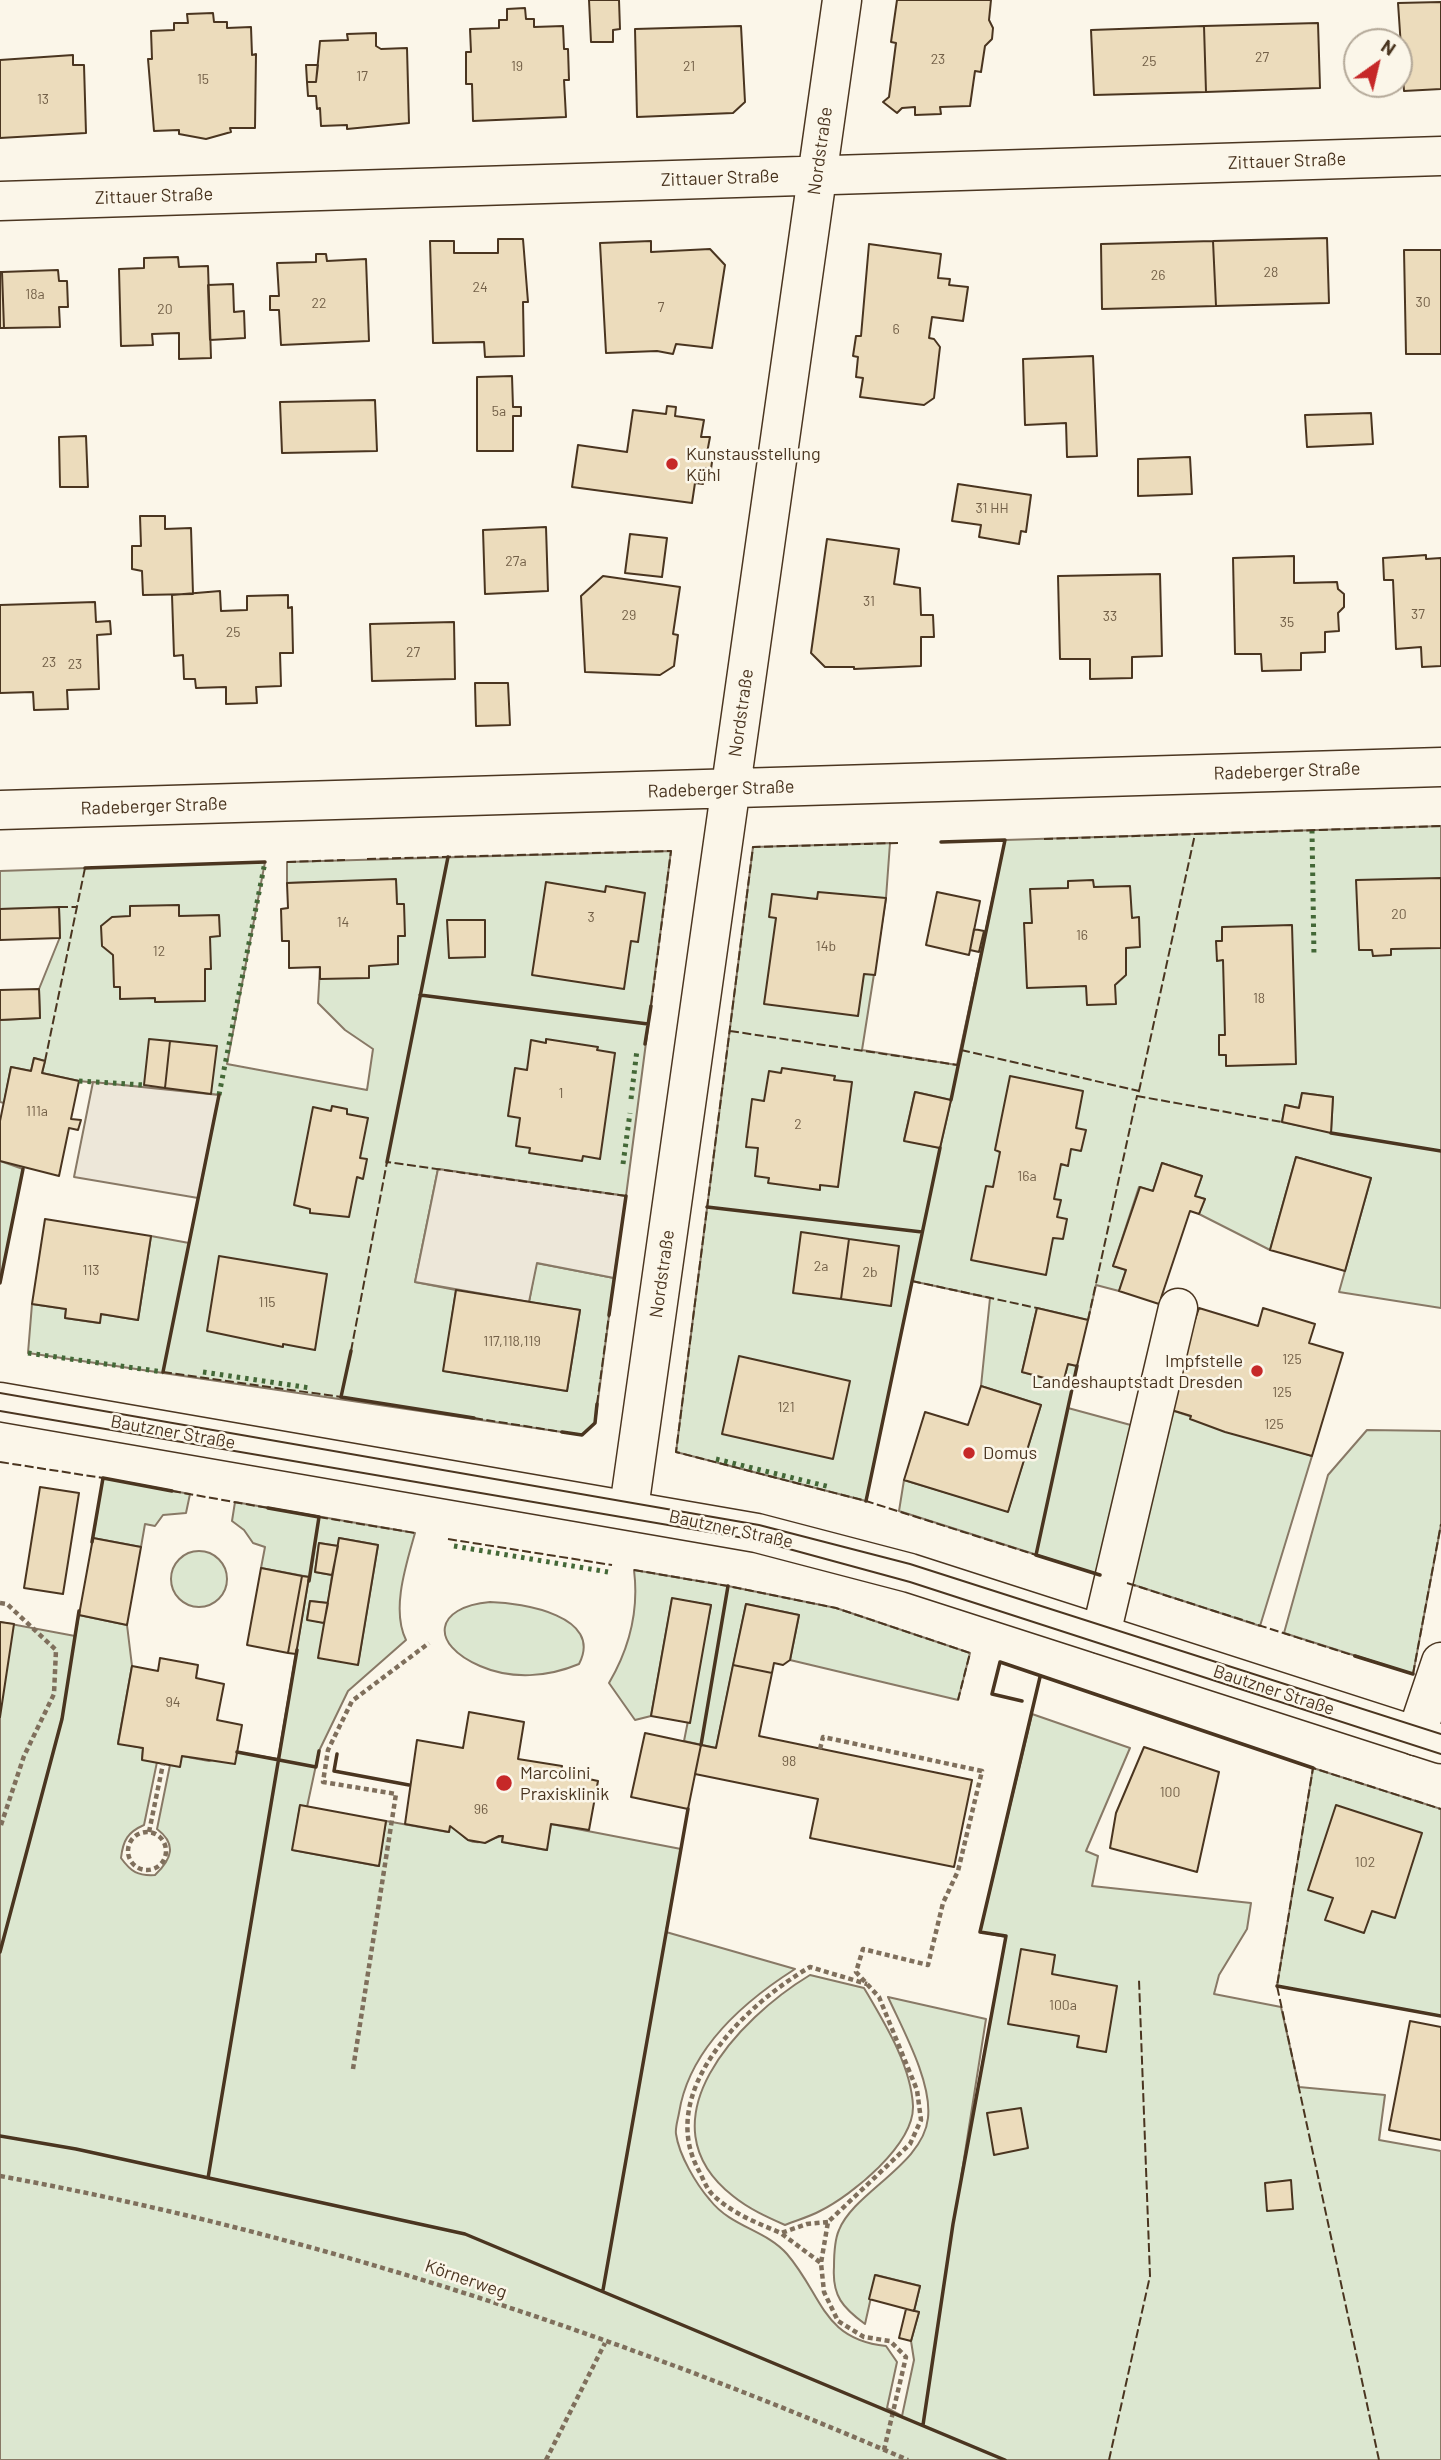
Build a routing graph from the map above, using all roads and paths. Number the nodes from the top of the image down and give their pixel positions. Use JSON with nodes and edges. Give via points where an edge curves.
{"nodes":[{"id":1,"x":842,"y":0,"type":"edge"},
{"id":2,"x":1441,"y":156,"type":"edge"},
{"id":3,"x":817,"y":175,"type":"junction"},
{"id":4,"x":0,"y":201,"type":"edge"},
{"id":5,"x":1441,"y":767,"type":"edge"},
{"id":6,"x":730,"y":788,"type":"junction"},
{"id":7,"x":0,"y":810,"type":"edge"},
{"id":8,"x":1178,"y":1308,"type":"dead end"},
{"id":9,"x":0,"y":1402,"type":"edge"},
{"id":10,"x":629,"y":1508,"type":"junction"},
{"id":11,"x":0,"y":1603,"type":"edge"},
{"id":12,"x":1101,"y":1634,"type":"junction"},
{"id":13,"x":429,"y":1643,"type":"dead end"},
{"id":14,"x":1441,"y":1662,"type":"edge"},
{"id":15,"x":1429,"y":1740,"type":"edge"},
{"id":16,"x":820,"y":1749,"type":"dead end"},
{"id":17,"x":163,"y":1764,"type":"dead end"},
{"id":18,"x":0,"y":1828,"type":"edge"},
{"id":19,"x":149,"y":1832,"type":"junction"},
{"id":20,"x":868,"y":1984,"type":"junction"},
{"id":21,"x":353,"y":2070,"type":"dead end"},
{"id":22,"x":0,"y":2176,"type":"edge"},
{"id":23,"x":828,"y":2222,"type":"junction"},
{"id":24,"x":781,"y":2233,"type":"junction"},
{"id":25,"x":821,"y":2263,"type":"junction"},
{"id":26,"x":605,"y":2343,"type":"junction"},
{"id":27,"x":884,"y":2450,"type":"junction"},
{"id":28,"x":546,"y":2460,"type":"edge"},
{"id":29,"x":908,"y":2460,"type":"edge"}],
"edges":[{"from":1,"to":3,"type":"street","name":"Nordstraße"},
{"from":2,"to":3,"type":"street","name":"Zittauer Straße"},
{"from":3,"to":4,"type":"street","name":"Zittauer Straße"},
{"from":3,"to":6,"type":"street","name":"Nordstraße"},
{"from":5,"to":6,"type":"street","name":"Radeberger Straße"},
{"from":6,"to":7,"type":"street","name":"Radeberger Straße"},
{"from":6,"to":10,"type":"street","name":"Nordstraße"},
{"from":8,"to":12,"type":"street"},
{"from":9,"to":10,"type":"street","name":"Bautzner Straße"},
{"from":10,"to":12,"type":"street","name":"Bautzner Straße","via":[[757,1533],[897,1569]]},
{"from":11,"to":18,"type":"path","via":[[7,1604],[56,1650],[54,1694],[24,1756]]},
{"from":12,"to":15,"type":"street","name":"Bautzner Straße"},
{"from":13,"to":21,"type":"path","via":[[352,1701],[328,1750],[323,1782],[396,1794]]},
{"from":14,"to":15,"type":"street"},
{"from":16,"to":20,"type":"path","via":[[823,1737],[982,1771],[958,1871],[943,1903],[928,1965],[863,1949],[856,1972]]},
{"from":17,"to":19,"type":"path"},
{"from":19,"to":19,"type":"path","via":[[163,1840],[166,1853],[160,1865],[148,1870],[132,1863],[128,1852],[135,1836]]},
{"from":20,"to":23,"type":"path","via":[[879,1997],[904,2056],[921,2120],[910,2144]]},
{"from":20,"to":24,"type":"path","via":[[810,1968],[778,1986],[718,2047],[696,2082],[686,2120],[691,2157],[711,2193],[741,2216]]},
{"from":22,"to":26,"type":"path","name":"Körnerweg","via":[[279,2237],[440,2284]]},
{"from":23,"to":24,"type":"path"},
{"from":23,"to":25,"type":"path"},
{"from":24,"to":25,"type":"path"},
{"from":25,"to":27,"type":"path","via":[[824,2292],[838,2321],[864,2337],[890,2341],[906,2357]]},
{"from":26,"to":27,"type":"path","name":"Körnerweg","via":[[789,2409]]},
{"from":26,"to":28,"type":"path"},
{"from":27,"to":29,"type":"path","name":"Körnerweg"}]}
